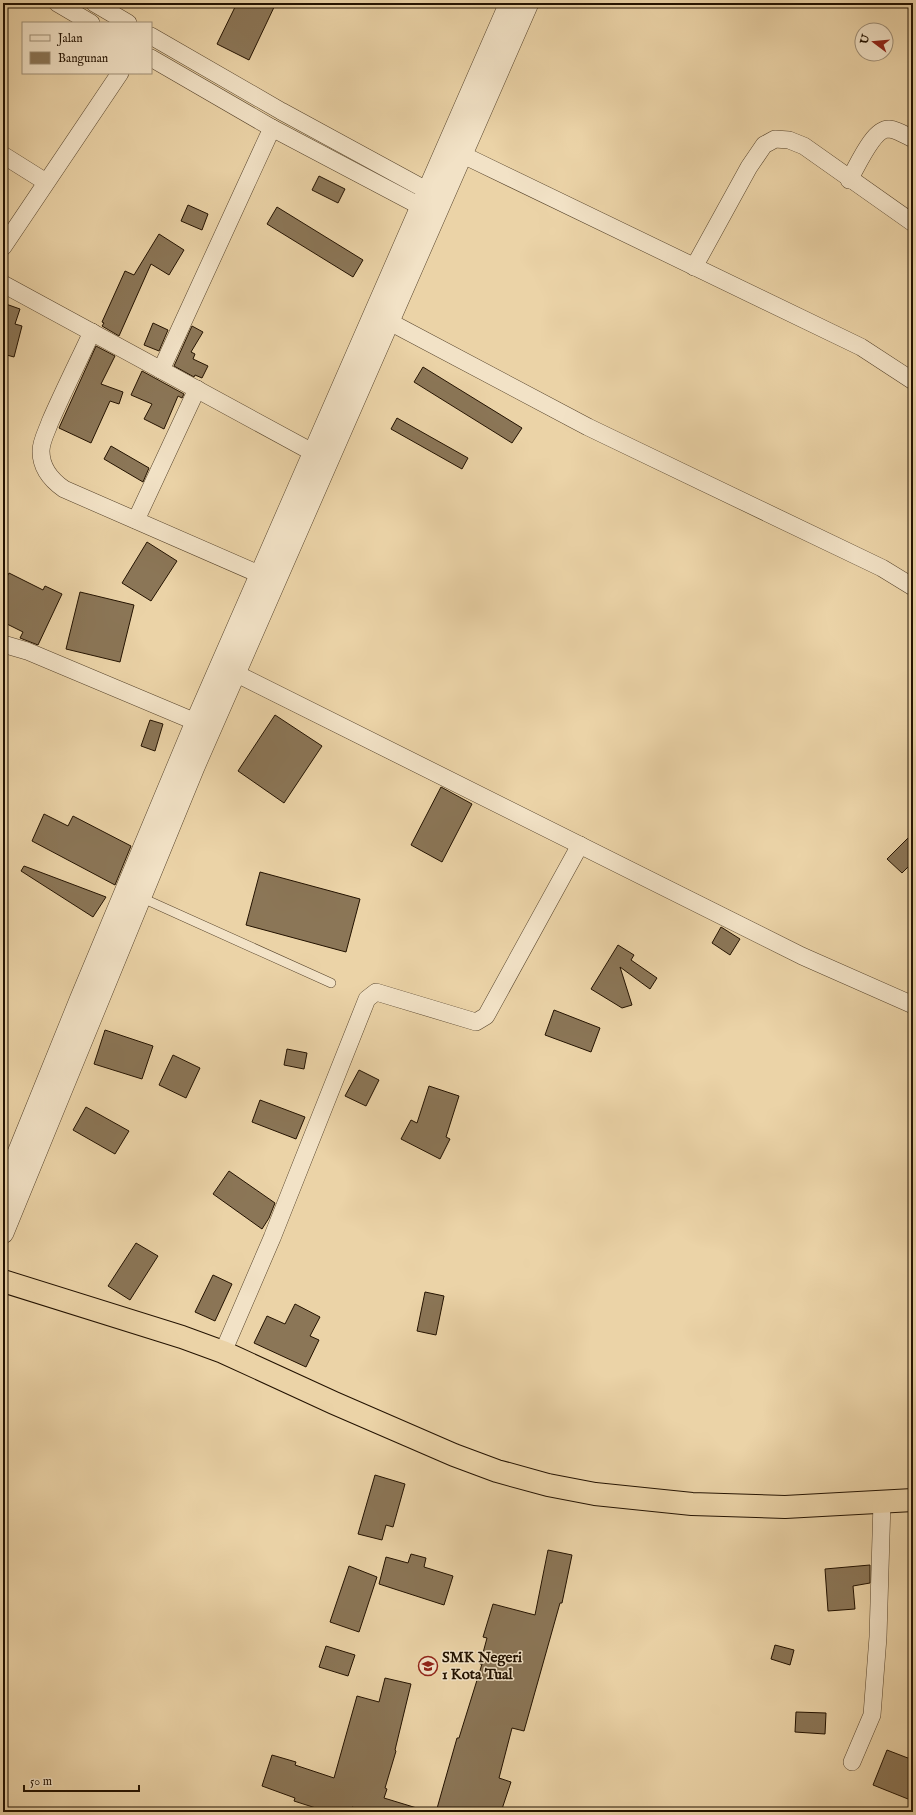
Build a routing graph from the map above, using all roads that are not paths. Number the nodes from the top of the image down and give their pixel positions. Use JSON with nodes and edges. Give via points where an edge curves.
{"nodes":[{"id":1,"x":57,"y":3,"type":"edge"},
{"id":2,"x":94,"y":3,"type":"edge"},
{"id":3,"x":510,"y":3,"type":"edge"},
{"id":4,"x":528,"y":3,"type":"edge"},
{"id":5,"x":89,"y":22,"type":"edge"},
{"id":6,"x":126,"y":22,"type":"edge"},
{"id":7,"x":152,"y":37,"type":"edge"},
{"id":8,"x":152,"y":59,"type":"edge"},
{"id":9,"x":119,"y":74,"type":"edge"},
{"id":10,"x":272,"y":128,"type":"junction"},
{"id":11,"x":913,"y":139,"type":"edge"},
{"id":12,"x":461,"y":154,"type":"junction"},
{"id":13,"x":3,"y":155,"type":"edge"},
{"id":14,"x":849,"y":180,"type":"junction"},
{"id":15,"x":46,"y":182,"type":"junction"},
{"id":16,"x":431,"y":202,"type":"junction"},
{"id":17,"x":913,"y":223,"type":"edge"},
{"id":18,"x":3,"y":247,"type":"edge"},
{"id":19,"x":694,"y":267,"type":"junction"},
{"id":20,"x":3,"y":284,"type":"edge"},
{"id":21,"x":388,"y":321,"type":"junction"},
{"id":22,"x":92,"y":332,"type":"junction"},
{"id":23,"x":161,"y":370,"type":"junction"},
{"id":24,"x":913,"y":381,"type":"edge"},
{"id":25,"x":197,"y":389,"type":"junction"},
{"id":26,"x":314,"y":453,"type":"junction"},
{"id":27,"x":136,"y":520,"type":"junction"},
{"id":28,"x":261,"y":575,"type":"junction"},
{"id":29,"x":913,"y":587,"type":"edge"},
{"id":30,"x":3,"y":644,"type":"edge"},
{"id":31,"x":235,"y":673,"type":"junction"},
{"id":32,"x":196,"y":722,"type":"junction"},
{"id":33,"x":580,"y":845,"type":"junction"},
{"id":34,"x":133,"y":894,"type":"junction"},
{"id":35,"x":331,"y":984,"type":"dead end"},
{"id":36,"x":913,"y":1005,"type":"edge"},
{"id":37,"x":3,"y":1190,"type":"edge"},
{"id":38,"x":3,"y":1233,"type":"edge"},
{"id":39,"x":3,"y":1281,"type":"edge"},
{"id":40,"x":223,"y":1352,"type":"junction"},
{"id":41,"x":913,"y":1500,"type":"edge"},
{"id":42,"x":882,"y":1502,"type":"junction"},
{"id":43,"x":852,"y":1762,"type":"dead end"}],
"edges":[{"from":1,"to":5,"type":"street"},
{"from":2,"to":6,"type":"street"},
{"from":3,"to":16,"type":"street"},
{"from":4,"to":12,"type":"street"},
{"from":7,"to":16,"type":"street"},
{"from":8,"to":10,"type":"street"},
{"from":9,"to":15,"type":"street"},
{"from":10,"to":16,"type":"street"},
{"from":10,"to":23,"type":"street"},
{"from":11,"to":14,"type":"street","via":[[888,129],[879,132]]},
{"from":12,"to":16,"type":"street"},
{"from":12,"to":19,"type":"street"},
{"from":13,"to":15,"type":"street"},
{"from":14,"to":17,"type":"street"},
{"from":14,"to":19,"type":"street","via":[[804,146],[789,140],[775,139],[764,145],[749,167]]},
{"from":15,"to":18,"type":"street"},
{"from":16,"to":21,"type":"street"},
{"from":16,"to":26,"type":"street"},
{"from":19,"to":24,"type":"street","via":[[860,347]]},
{"from":20,"to":22,"type":"street"},
{"from":21,"to":29,"type":"street","via":[[588,427],[882,568]]},
{"from":21,"to":31,"type":"street"},
{"from":22,"to":23,"type":"street"},
{"from":22,"to":27,"type":"street","via":[[41,444],[41,459],[54,482],[64,489]]},
{"from":23,"to":25,"type":"street"},
{"from":25,"to":26,"type":"street"},
{"from":25,"to":27,"type":"street"},
{"from":26,"to":28,"type":"street"},
{"from":27,"to":28,"type":"street"},
{"from":28,"to":32,"type":"street"},
{"from":30,"to":32,"type":"street","via":[[34,654]]},
{"from":31,"to":33,"type":"street"},
{"from":31,"to":34,"type":"street"},
{"from":32,"to":34,"type":"street"},
{"from":33,"to":36,"type":"street","via":[[802,956]]},
{"from":33,"to":40,"type":"street","via":[[486,1016],[476,1022],[376,992],[367,999],[272,1238]]},
{"from":34,"to":35,"type":"lane"},
{"from":34,"to":37,"type":"street"},
{"from":34,"to":38,"type":"street"},
{"from":39,"to":40,"type":"highway"},
{"from":40,"to":42,"type":"highway","via":[[435,1448],[497,1471],[548,1485],[595,1494],[692,1504],[785,1507]]},
{"from":41,"to":42,"type":"highway"},
{"from":42,"to":43,"type":"street","via":[[878,1637],[872,1715]]}]}
